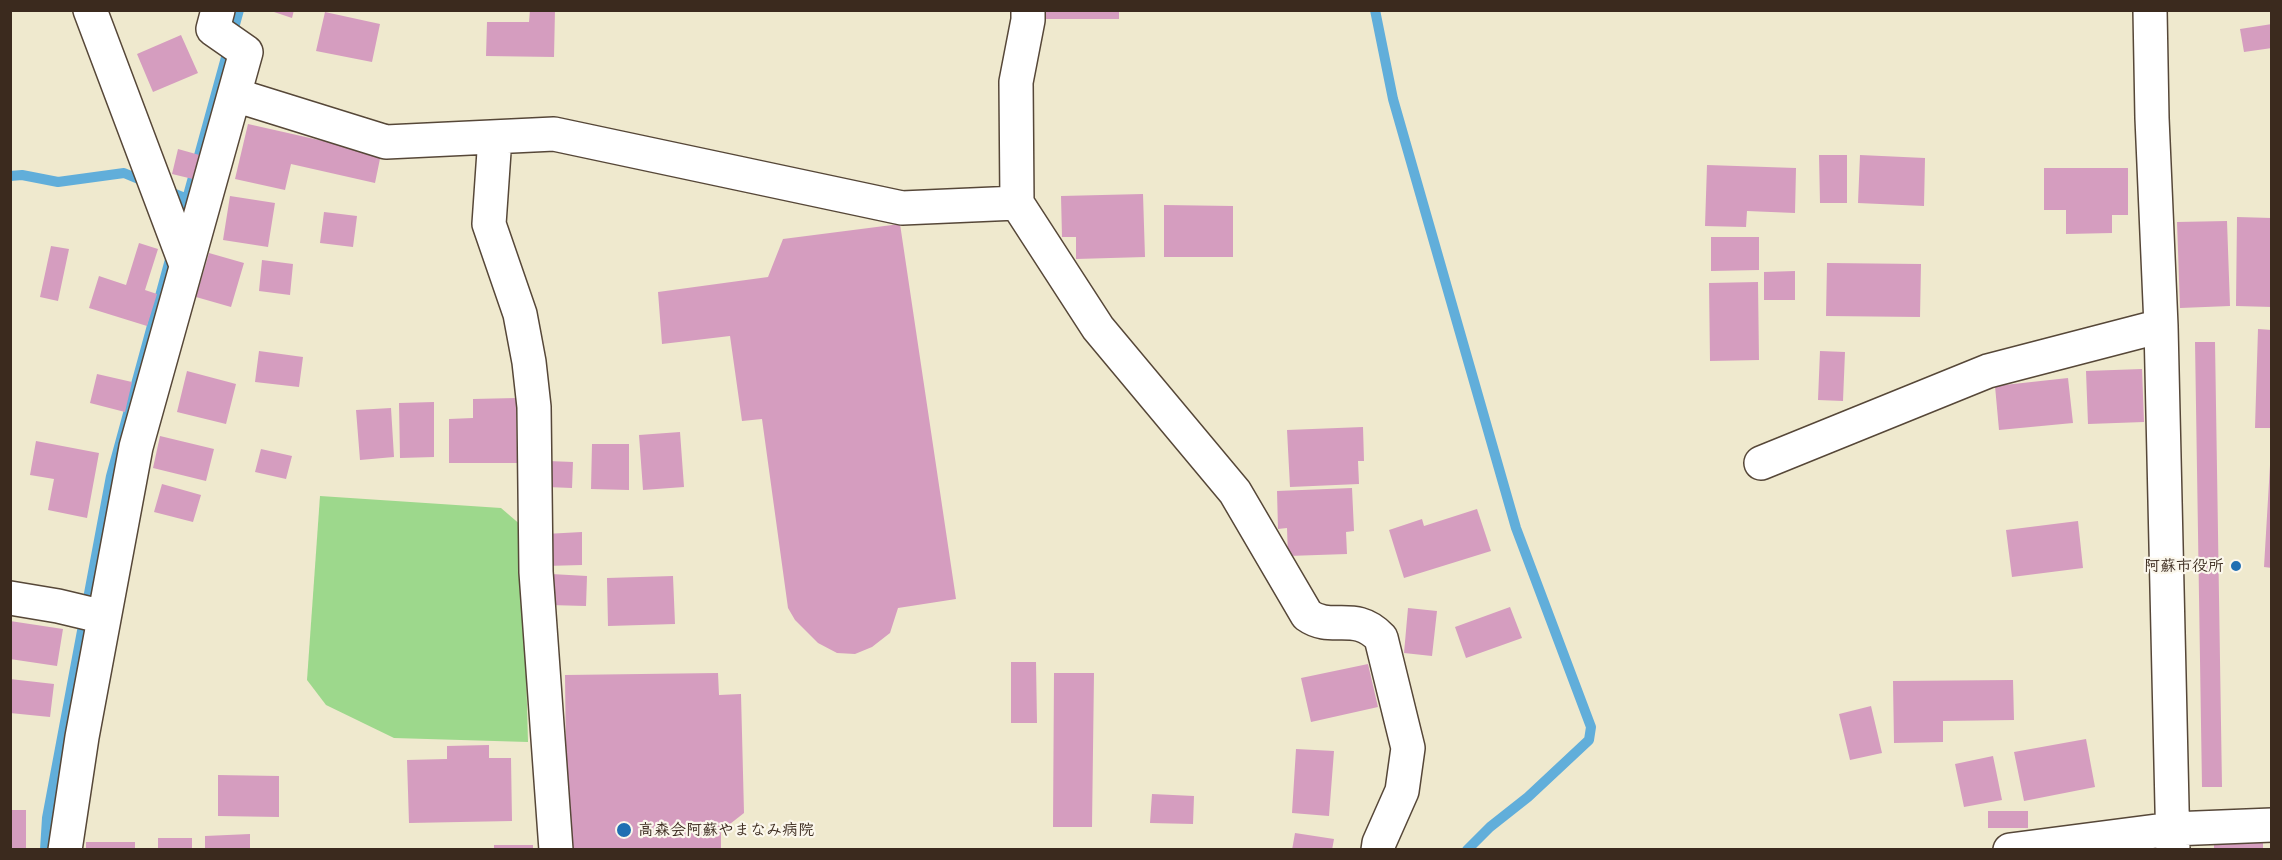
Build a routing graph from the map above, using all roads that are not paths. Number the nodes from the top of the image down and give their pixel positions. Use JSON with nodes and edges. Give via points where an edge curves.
{"nodes":[{"id":1,"x":90,"y":10,"type":"edge"},
{"id":2,"x":218,"y":10,"type":"edge"},
{"id":3,"x":1028,"y":10,"type":"edge"},
{"id":4,"x":2150,"y":10,"type":"edge"},
{"id":5,"x":235,"y":95,"type":"junction"},
{"id":6,"x":495,"y":137,"type":"junction"},
{"id":7,"x":1017,"y":203,"type":"junction"},
{"id":8,"x":186,"y":265,"type":"junction"},
{"id":9,"x":2161,"y":326,"type":"junction"},
{"id":10,"x":1761,"y":463,"type":"dead end"},
{"id":11,"x":10,"y":598,"type":"edge"},
{"id":12,"x":104,"y":617,"type":"junction"},
{"id":13,"x":2271,"y":825,"type":"edge"},
{"id":14,"x":2172,"y":839,"type":"edge"},
{"id":15,"x":65,"y":848,"type":"edge"},
{"id":16,"x":555,"y":849,"type":"edge"},
{"id":17,"x":1378,"y":849,"type":"edge"},
{"id":18,"x":2010,"y":849,"type":"edge"}],
"edges":[{"from":1,"to":8,"type":"street"},
{"from":2,"to":5,"type":"street","via":[[213,29],[246,52]]},
{"from":3,"to":7,"type":"street","via":[[1016,82]]},
{"from":4,"to":9,"type":"street"},
{"from":5,"to":6,"type":"street","via":[[386,142]]},
{"from":5,"to":8,"type":"street"},
{"from":6,"to":7,"type":"street","via":[[554,134],[902,208]]},
{"from":6,"to":16,"type":"street","via":[[489,224],[520,314],[534,407],[536,572]]},
{"from":7,"to":17,"type":"street","via":[[1098,328],[1235,492],[1306,615],[1317,622],[1356,622],[1381,638],[1407,748],[1402,791]]},
{"from":8,"to":12,"type":"street","via":[[136,447]]},
{"from":9,"to":10,"type":"street","via":[[1988,371]]},
{"from":9,"to":14,"type":"street"},
{"from":11,"to":12,"type":"street"},
{"from":12,"to":15,"type":"street"},
{"from":13,"to":14,"type":"street"},
{"from":14,"to":18,"type":"street"}]}
